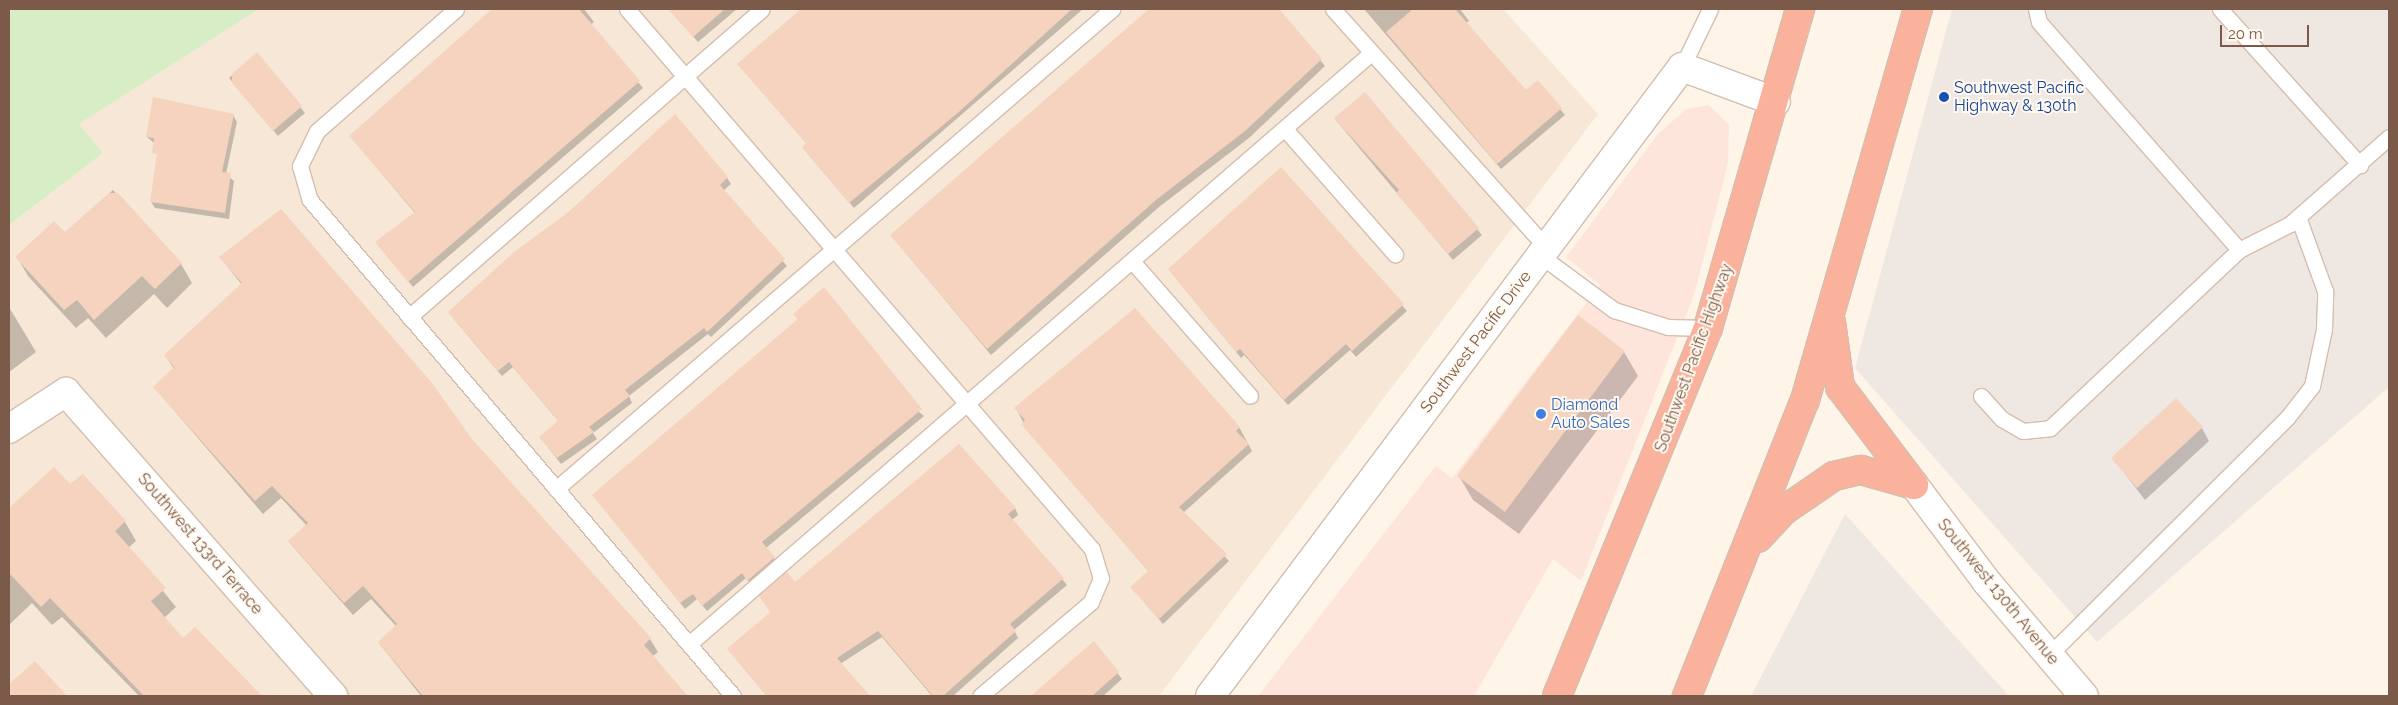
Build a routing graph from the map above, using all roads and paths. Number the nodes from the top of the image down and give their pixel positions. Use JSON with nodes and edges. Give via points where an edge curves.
{"nodes":[{"id":1,"x":456,"y":9,"type":"edge"},
{"id":2,"x":627,"y":9,"type":"edge"},
{"id":3,"x":762,"y":9,"type":"edge"},
{"id":4,"x":1112,"y":9,"type":"edge"},
{"id":5,"x":1333,"y":9,"type":"edge"},
{"id":6,"x":1710,"y":9,"type":"edge"},
{"id":7,"x":1800,"y":9,"type":"edge"},
{"id":8,"x":1918,"y":9,"type":"edge"},
{"id":9,"x":2036,"y":9,"type":"edge"},
{"id":10,"x":2220,"y":9,"type":"edge"},
{"id":11,"x":1371,"y":53,"type":"junction"},
{"id":12,"x":1682,"y":67,"type":"junction"},
{"id":13,"x":684,"y":76,"type":"junction"},
{"id":14,"x":1776,"y":102,"type":"junction"},
{"id":15,"x":1285,"y":129,"type":"junction"},
{"id":16,"x":2389,"y":137,"type":"edge"},
{"id":17,"x":2360,"y":165,"type":"junction"},
{"id":18,"x":2298,"y":217,"type":"junction"},
{"id":19,"x":833,"y":248,"type":"junction"},
{"id":20,"x":2239,"y":250,"type":"junction"},
{"id":21,"x":1544,"y":252,"type":"junction"},
{"id":22,"x":1395,"y":254,"type":"dead end"},
{"id":23,"x":1132,"y":261,"type":"junction"},
{"id":24,"x":1830,"y":315,"type":"junction"},
{"id":25,"x":409,"y":317,"type":"junction"},
{"id":26,"x":1708,"y":328,"type":"junction"},
{"id":27,"x":1250,"y":396,"type":"dead end"},
{"id":28,"x":1981,"y":396,"type":"dead end"},
{"id":29,"x":968,"y":404,"type":"junction"},
{"id":30,"x":9,"y":428,"type":"edge"},
{"id":31,"x":1914,"y":485,"type":"junction"},
{"id":32,"x":556,"y":489,"type":"junction"},
{"id":33,"x":1747,"y":550,"type":"junction"},
{"id":34,"x":689,"y":644,"type":"junction"},
{"id":35,"x":2049,"y":655,"type":"junction"},
{"id":36,"x":333,"y":696,"type":"edge"},
{"id":37,"x":733,"y":696,"type":"edge"},
{"id":38,"x":980,"y":696,"type":"edge"},
{"id":39,"x":1210,"y":696,"type":"edge"},
{"id":40,"x":1557,"y":696,"type":"edge"},
{"id":41,"x":1687,"y":696,"type":"edge"},
{"id":42,"x":2084,"y":696,"type":"edge"}],
"edges":[{"from":1,"to":25,"type":"lane","via":[[317,131],[300,166],[310,200]]},
{"from":2,"to":13,"type":"lane"},
{"from":3,"to":13,"type":"lane"},
{"from":4,"to":19,"type":"lane"},
{"from":5,"to":11,"type":"lane"},
{"from":6,"to":12,"type":"lane"},
{"from":7,"to":14,"type":"highway","name":"Southwest Pacific Highway"},
{"from":8,"to":24,"type":"highway"},
{"from":9,"to":20,"type":"lane","via":[[2040,22]]},
{"from":10,"to":17,"type":"lane"},
{"from":11,"to":15,"type":"lane"},
{"from":11,"to":21,"type":"lane"},
{"from":12,"to":14,"type":"street"},
{"from":12,"to":21,"type":"street","name":"Southwest Pacific Drive"},
{"from":13,"to":19,"type":"lane"},
{"from":13,"to":25,"type":"lane"},
{"from":14,"to":26,"type":"highway","name":"Southwest Pacific Highway"},
{"from":15,"to":22,"type":"lane"},
{"from":15,"to":23,"type":"lane"},
{"from":16,"to":17,"type":"lane"},
{"from":17,"to":18,"type":"lane"},
{"from":18,"to":20,"type":"lane"},
{"from":18,"to":35,"type":"lane","via":[[2324,291],[2324,329],[2312,386],[2287,418]]},
{"from":19,"to":29,"type":"lane"},
{"from":19,"to":32,"type":"lane"},
{"from":20,"to":28,"type":"lane","via":[[2050,428],[2023,431],[2002,420]]},
{"from":21,"to":26,"type":"lane","via":[[1614,310],[1668,327]]},
{"from":21,"to":39,"type":"street","name":"Southwest Pacific Drive"},
{"from":23,"to":27,"type":"lane"},
{"from":23,"to":29,"type":"lane"},
{"from":24,"to":31,"type":"highway","via":[[1840,387]]},
{"from":24,"to":33,"type":"highway","via":[[1805,400]]},
{"from":25,"to":32,"type":"lane"},
{"from":26,"to":40,"type":"highway","name":"Southwest Pacific Highway"},
{"from":29,"to":34,"type":"lane"},
{"from":29,"to":38,"type":"lane","via":[[1092,548],[1101,578],[1090,602]]},
{"from":30,"to":36,"type":"street","name":"Southwest 133rd Terrace","via":[[66,392]]},
{"from":31,"to":33,"type":"highway","via":[[1861,470],[1834,476],[1783,510]]},
{"from":31,"to":35,"type":"street","name":"Southwest 130th Avenue"},
{"from":32,"to":34,"type":"lane"},
{"from":33,"to":41,"type":"highway"},
{"from":34,"to":37,"type":"lane"},
{"from":35,"to":42,"type":"street","name":"Southwest 130th Avenue"}]}
